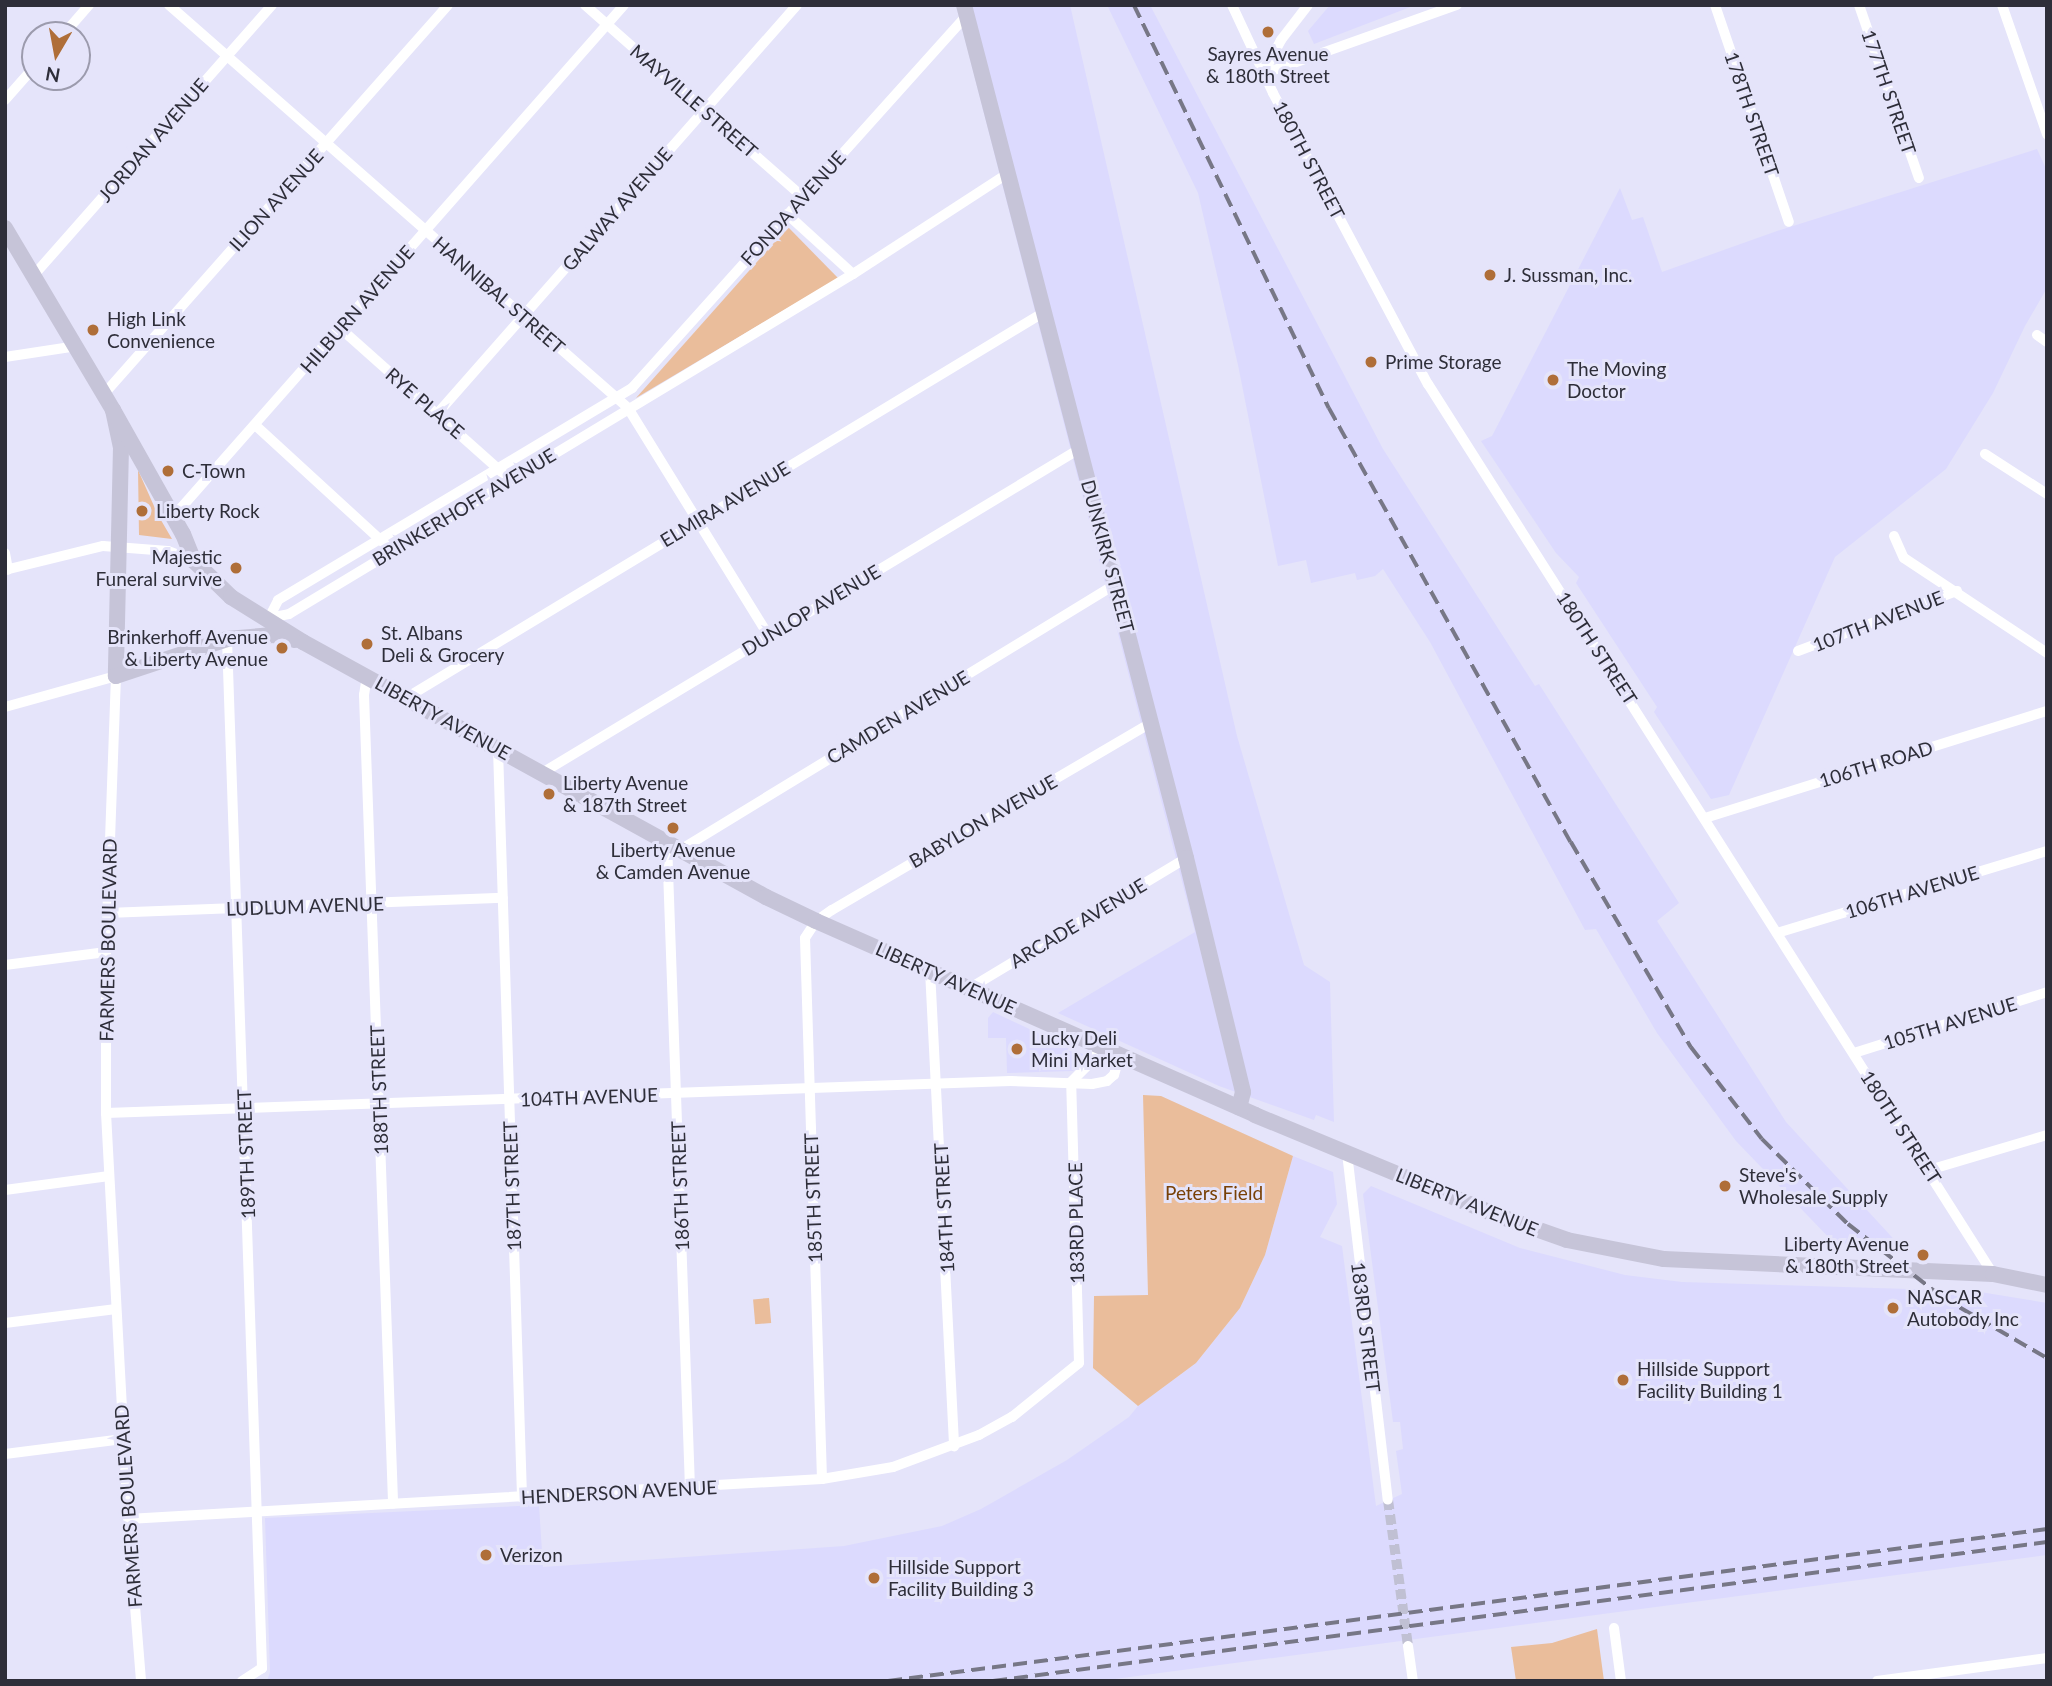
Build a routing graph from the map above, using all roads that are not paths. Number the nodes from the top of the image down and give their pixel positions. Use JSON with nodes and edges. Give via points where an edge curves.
{"nodes":[{"id":1,"x":89,"y":5,"type":"edge"},
{"id":2,"x":169,"y":5,"type":"edge"},
{"id":3,"x":272,"y":5,"type":"edge"},
{"id":4,"x":448,"y":5,"type":"edge"},
{"id":5,"x":585,"y":5,"type":"edge"},
{"id":6,"x":624,"y":5,"type":"edge"},
{"id":7,"x":797,"y":5,"type":"edge"},
{"id":8,"x":1232,"y":5,"type":"edge"},
{"id":9,"x":1307,"y":5,"type":"edge"},
{"id":10,"x":1457,"y":5,"type":"edge"},
{"id":11,"x":1715,"y":5,"type":"edge"},
{"id":12,"x":1859,"y":5,"type":"edge"},
{"id":13,"x":2002,"y":5,"type":"edge"},
{"id":14,"x":966,"y":10,"type":"edge"},
{"id":15,"x":1431,"y":10,"type":"edge"},
{"id":16,"x":75,"y":21,"type":"edge"},
{"id":17,"x":607,"y":24,"type":"junction"},
{"id":18,"x":227,"y":57,"type":"junction"},
{"id":19,"x":1263,"y":74,"type":"junction"},
{"id":20,"x":21,"y":82,"type":"edge"},
{"id":21,"x":5,"y":100,"type":"edge"},
{"id":22,"x":705,"y":110,"type":"junction"},
{"id":23,"x":2047,"y":134,"type":"edge"},
{"id":24,"x":326,"y":144,"type":"junction"},
{"id":25,"x":1010,"y":172,"type":"junction"},
{"id":26,"x":1919,"y":178,"type":"dead end"},
{"id":27,"x":803,"y":197,"type":"junction"},
{"id":28,"x":787,"y":214,"type":"junction"},
{"id":29,"x":1788,"y":222,"type":"dead end"},
{"id":30,"x":5,"y":228,"type":"edge"},
{"id":31,"x":426,"y":231,"type":"junction"},
{"id":32,"x":853,"y":274,"type":"junction"},
{"id":33,"x":34,"y":275,"type":"junction"},
{"id":34,"x":1046,"y":311,"type":"junction"},
{"id":35,"x":523,"y":317,"type":"junction"},
{"id":36,"x":340,"y":328,"type":"junction"},
{"id":37,"x":77,"y":346,"type":"junction"},
{"id":38,"x":5,"y":357,"type":"edge"},
{"id":39,"x":104,"y":394,"type":"junction"},
{"id":40,"x":616,"y":398,"type":"junction"},
{"id":41,"x":628,"y":408,"type":"junction"},
{"id":42,"x":113,"y":410,"type":"junction"},
{"id":43,"x":438,"y":414,"type":"junction"},
{"id":44,"x":255,"y":425,"type":"junction"},
{"id":45,"x":1081,"y":449,"type":"junction"},
{"id":46,"x":1986,"y":454,"type":"dead end"},
{"id":47,"x":498,"y":468,"type":"junction"},
{"id":48,"x":509,"y":480,"type":"junction"},
{"id":49,"x":2047,"y":494,"type":"edge"},
{"id":50,"x":173,"y":517,"type":"junction"},
{"id":51,"x":699,"y":520,"type":"junction"},
{"id":52,"x":1894,"y":536,"type":"dead end"},
{"id":53,"x":381,"y":538,"type":"junction"},
{"id":54,"x":119,"y":545,"type":"junction"},
{"id":55,"x":391,"y":551,"type":"junction"},
{"id":56,"x":5,"y":553,"type":"edge"},
{"id":57,"x":194,"y":561,"type":"junction"},
{"id":58,"x":7,"y":570,"type":"edge"},
{"id":59,"x":1116,"y":584,"type":"junction"},
{"id":60,"x":1957,"y":592,"type":"junction"},
{"id":61,"x":269,"y":618,"type":"junction"},
{"id":62,"x":768,"y":635,"type":"junction"},
{"id":63,"x":227,"y":639,"type":"junction"},
{"id":64,"x":303,"y":642,"type":"junction"},
{"id":65,"x":1798,"y":651,"type":"dead end"},
{"id":66,"x":2047,"y":653,"type":"edge"},
{"id":67,"x":116,"y":676,"type":"junction"},
{"id":68,"x":367,"y":676,"type":"junction"},
{"id":69,"x":406,"y":698,"type":"junction"},
{"id":70,"x":5,"y":706,"type":"edge"},
{"id":71,"x":2047,"y":711,"type":"edge"},
{"id":72,"x":1151,"y":723,"type":"junction"},
{"id":73,"x":499,"y":749,"type":"junction"},
{"id":74,"x":542,"y":773,"type":"junction"},
{"id":75,"x":1705,"y":818,"type":"junction"},
{"id":76,"x":674,"y":846,"type":"junction"},
{"id":77,"x":2047,"y":851,"type":"edge"},
{"id":78,"x":1186,"y":858,"type":"junction"},
{"id":79,"x":503,"y":898,"type":"junction"},
{"id":80,"x":373,"y":904,"type":"junction"},
{"id":81,"x":237,"y":909,"type":"junction"},
{"id":82,"x":107,"y":913,"type":"junction"},
{"id":83,"x":816,"y":921,"type":"junction"},
{"id":84,"x":1777,"y":933,"type":"junction"},
{"id":85,"x":106,"y":952,"type":"junction"},
{"id":86,"x":5,"y":965,"type":"edge"},
{"id":87,"x":930,"y":970,"type":"junction"},
{"id":88,"x":970,"y":988,"type":"junction"},
{"id":89,"x":2047,"y":992,"type":"edge"},
{"id":90,"x":1097,"y":1047,"type":"junction"},
{"id":91,"x":1854,"y":1053,"type":"junction"},
{"id":92,"x":1119,"y":1056,"type":"junction"},
{"id":93,"x":1072,"y":1082,"type":"junction"},
{"id":94,"x":938,"y":1085,"type":"junction"},
{"id":95,"x":810,"y":1089,"type":"junction"},
{"id":96,"x":676,"y":1094,"type":"junction"},
{"id":97,"x":510,"y":1100,"type":"junction"},
{"id":98,"x":380,"y":1104,"type":"junction"},
{"id":99,"x":1239,"y":1108,"type":"junction"},
{"id":100,"x":244,"y":1109,"type":"junction"},
{"id":101,"x":106,"y":1114,"type":"junction"},
{"id":102,"x":2047,"y":1135,"type":"edge"},
{"id":103,"x":1347,"y":1153,"type":"junction"},
{"id":104,"x":1929,"y":1170,"type":"junction"},
{"id":105,"x":109,"y":1176,"type":"junction"},
{"id":106,"x":5,"y":1190,"type":"edge"},
{"id":107,"x":1993,"y":1274,"type":"junction"},
{"id":108,"x":2047,"y":1285,"type":"edge"},
{"id":109,"x":116,"y":1309,"type":"junction"},
{"id":110,"x":5,"y":1323,"type":"edge"},
{"id":111,"x":1079,"y":1363,"type":"joint"},
{"id":112,"x":123,"y":1439,"type":"junction"},
{"id":113,"x":954,"y":1446,"type":"junction"},
{"id":114,"x":5,"y":1454,"type":"edge"},
{"id":115,"x":822,"y":1479,"type":"junction"},
{"id":116,"x":690,"y":1488,"type":"junction"},
{"id":117,"x":522,"y":1498,"type":"junction"},
{"id":118,"x":1388,"y":1500,"type":"tunnel mouth"},
{"id":119,"x":393,"y":1503,"type":"junction"},
{"id":120,"x":259,"y":1509,"type":"junction"},
{"id":121,"x":128,"y":1518,"type":"junction"},
{"id":122,"x":1614,"y":1628,"type":"dead end"},
{"id":123,"x":1408,"y":1646,"type":"tunnel mouth"},
{"id":124,"x":2047,"y":1658,"type":"edge"},
{"id":125,"x":1900,"y":1679,"type":"edge"},
{"id":126,"x":141,"y":1681,"type":"edge"},
{"id":127,"x":242,"y":1681,"type":"edge"},
{"id":128,"x":1413,"y":1681,"type":"edge"},
{"id":129,"x":1621,"y":1681,"type":"edge"},
{"id":130,"x":1877,"y":1681,"type":"edge"}],
"edges":[{"from":1,"to":16,"type":"street"},
{"from":2,"to":18,"type":"street","name":"HANNIBAL STREET"},
{"from":3,"to":18,"type":"street","name":"JORDAN AVENUE"},
{"from":4,"to":24,"type":"street","name":"ILION AVENUE"},
{"from":5,"to":17,"type":"street","name":"MAYVILLE STREET"},
{"from":6,"to":17,"type":"street","name":"HILBURN AVENUE"},
{"from":7,"to":22,"type":"street","name":"GALWAY AVENUE"},
{"from":8,"to":19,"type":"street","name":"180TH STREET"},
{"from":9,"to":19,"type":"street"},
{"from":10,"to":15,"type":"street"},
{"from":11,"to":29,"type":"street","name":"178TH STREET"},
{"from":12,"to":26,"type":"street","name":"177TH STREET"},
{"from":13,"to":23,"type":"street"},
{"from":14,"to":25,"type":"main road","name":"DUNKIRK STREET"},
{"from":14,"to":27,"type":"street","name":"FONDA AVENUE"},
{"from":15,"to":19,"type":"street"},
{"from":17,"to":22,"type":"street","name":"MAYVILLE STREET"},
{"from":17,"to":31,"type":"street","name":"HILBURN AVENUE"},
{"from":18,"to":24,"type":"street","name":"HANNIBAL STREET"},
{"from":18,"to":33,"type":"street","name":"JORDAN AVENUE"},
{"from":19,"to":75,"type":"street","name":"180TH STREET","via":[[1428,384]]},
{"from":20,"to":21,"type":"street"},
{"from":22,"to":27,"type":"street","name":"MAYVILLE STREET"},
{"from":22,"to":35,"type":"street","name":"GALWAY AVENUE"},
{"from":24,"to":31,"type":"street","name":"HANNIBAL STREET"},
{"from":24,"to":39,"type":"street","name":"ILION AVENUE"},
{"from":25,"to":32,"type":"street","name":"BRINKERHOFF AVENUE"},
{"from":25,"to":34,"type":"main road","name":"DUNKIRK STREET"},
{"from":27,"to":28,"type":"street","name":"FONDA AVENUE"},
{"from":28,"to":32,"type":"street"},
{"from":28,"to":40,"type":"street","name":"FONDA AVENUE","via":[[632,388]]},
{"from":30,"to":33,"type":"main road","name":"FARMERS BOULEVARD"},
{"from":31,"to":35,"type":"street","name":"HANNIBAL STREET"},
{"from":31,"to":36,"type":"street","name":"HILBURN AVENUE"},
{"from":32,"to":41,"type":"street","name":"BRINKERHOFF AVENUE"},
{"from":33,"to":37,"type":"main road","name":"FARMERS BOULEVARD"},
{"from":34,"to":45,"type":"main road","name":"DUNKIRK STREET"},
{"from":34,"to":51,"type":"street","name":"ELMIRA AVENUE"},
{"from":35,"to":40,"type":"street","name":"HANNIBAL STREET"},
{"from":35,"to":43,"type":"street","name":"GALWAY AVENUE"},
{"from":36,"to":43,"type":"street","name":"RYE PLACE"},
{"from":36,"to":44,"type":"street","name":"HILBURN AVENUE"},
{"from":37,"to":38,"type":"street"},
{"from":37,"to":39,"type":"main road","name":"FARMERS BOULEVARD"},
{"from":39,"to":42,"type":"main road","name":"FARMERS BOULEVARD"},
{"from":40,"to":41,"type":"street","name":"HANNIBAL STREET"},
{"from":40,"to":47,"type":"street","name":"BRINKERHOFF AVENUE"},
{"from":41,"to":48,"type":"street","name":"BRINKERHOFF AVENUE"},
{"from":41,"to":51,"type":"street","name":"HANNIBAL STREET"},
{"from":42,"to":50,"type":"main road","name":"LIBERTY AVENUE"},
{"from":42,"to":54,"type":"main road","name":"FARMERS BOULEVARD","via":[[121,447]]},
{"from":43,"to":47,"type":"street","name":"RYE PLACE"},
{"from":44,"to":50,"type":"street","name":"HILBURN AVENUE"},
{"from":44,"to":53,"type":"street"},
{"from":45,"to":59,"type":"main road","name":"DUNKIRK STREET"},
{"from":45,"to":62,"type":"street","name":"DUNLOP AVENUE"},
{"from":46,"to":49,"type":"street"},
{"from":47,"to":48,"type":"street","name":"RYE PLACE"},
{"from":47,"to":53,"type":"street","name":"BRINKERHOFF AVENUE"},
{"from":48,"to":55,"type":"street","name":"BRINKERHOFF AVENUE"},
{"from":50,"to":57,"type":"main road","name":"LIBERTY AVENUE"},
{"from":51,"to":62,"type":"street","name":"HANNIBAL STREET"},
{"from":51,"to":69,"type":"street","name":"ELMIRA AVENUE"},
{"from":52,"to":60,"type":"street","via":[[1904,558]]},
{"from":53,"to":55,"type":"street"},
{"from":53,"to":61,"type":"street","name":"BRINKERHOFF AVENUE","via":[[278,600]]},
{"from":54,"to":57,"type":"street","name":"LIBERTY AVENUE","via":[[168,551]]},
{"from":54,"to":58,"type":"street","name":"LIBERTY AVENUE"},
{"from":54,"to":67,"type":"main road","name":"FARMERS BOULEVARD"},
{"from":55,"to":61,"type":"street","name":"BRINKERHOFF AVENUE","via":[[289,614]]},
{"from":56,"to":58,"type":"street"},
{"from":57,"to":61,"type":"main road","name":"LIBERTY AVENUE","via":[[231,597]]},
{"from":59,"to":72,"type":"main road","name":"DUNKIRK STREET"},
{"from":59,"to":76,"type":"street","name":"CAMDEN AVENUE"},
{"from":60,"to":65,"type":"street","name":"107TH AVENUE"},
{"from":60,"to":66,"type":"street"},
{"from":61,"to":64,"type":"main road","name":"LIBERTY AVENUE"},
{"from":62,"to":74,"type":"street","name":"DUNLOP AVENUE"},
{"from":63,"to":64,"type":"main road","via":[[273,635]]},
{"from":63,"to":67,"type":"main road"},
{"from":63,"to":81,"type":"street","name":"189TH STREET"},
{"from":64,"to":68,"type":"main road","name":"LIBERTY AVENUE"},
{"from":67,"to":70,"type":"street"},
{"from":67,"to":82,"type":"street","name":"FARMERS BOULEVARD"},
{"from":68,"to":69,"type":"main road","name":"LIBERTY AVENUE"},
{"from":68,"to":80,"type":"street","name":"188TH STREET"},
{"from":69,"to":73,"type":"main road","name":"LIBERTY AVENUE"},
{"from":71,"to":75,"type":"street","name":"106TH ROAD"},
{"from":72,"to":78,"type":"main road","name":"DUNKIRK STREET"},
{"from":72,"to":83,"type":"street","name":"BABYLON AVENUE"},
{"from":73,"to":74,"type":"main road","name":"LIBERTY AVENUE"},
{"from":73,"to":79,"type":"street","name":"187TH STREET"},
{"from":74,"to":76,"type":"main road","name":"LIBERTY AVENUE"},
{"from":75,"to":84,"type":"street","name":"180TH STREET"},
{"from":76,"to":83,"type":"main road","name":"LIBERTY AVENUE"},
{"from":76,"to":96,"type":"street","name":"186TH STREET"},
{"from":77,"to":84,"type":"street","name":"106TH AVENUE"},
{"from":78,"to":88,"type":"street","name":"ARCADE AVENUE"},
{"from":78,"to":99,"type":"main road","name":"DUNKIRK STREET","via":[[1243,1092]]},
{"from":79,"to":80,"type":"street","name":"LUDLUM AVENUE"},
{"from":79,"to":97,"type":"street","name":"187TH STREET"},
{"from":80,"to":81,"type":"street","name":"LUDLUM AVENUE"},
{"from":80,"to":98,"type":"street","name":"188TH STREET"},
{"from":81,"to":82,"type":"street","name":"LUDLUM AVENUE"},
{"from":81,"to":100,"type":"street","name":"189TH STREET"},
{"from":82,"to":85,"type":"street","name":"FARMERS BOULEVARD"},
{"from":83,"to":87,"type":"main road","name":"LIBERTY AVENUE"},
{"from":83,"to":95,"type":"street","name":"185TH STREET","via":[[805,938]]},
{"from":84,"to":91,"type":"street","name":"180TH STREET"},
{"from":85,"to":86,"type":"street"},
{"from":85,"to":101,"type":"street","name":"FARMERS BOULEVARD"},
{"from":87,"to":88,"type":"main road","name":"LIBERTY AVENUE"},
{"from":87,"to":94,"type":"street","name":"184TH STREET"},
{"from":88,"to":90,"type":"main road","name":"LIBERTY AVENUE"},
{"from":89,"to":91,"type":"street","name":"105TH AVENUE"},
{"from":90,"to":92,"type":"main road","name":"LIBERTY AVENUE"},
{"from":90,"to":93,"type":"street","via":[[1090,1063]]},
{"from":91,"to":104,"type":"street","name":"180TH STREET"},
{"from":92,"to":93,"type":"street","name":"104TH AVENUE","via":[[1114,1075],[1107,1080]]},
{"from":92,"to":99,"type":"main road","name":"LIBERTY AVENUE"},
{"from":93,"to":94,"type":"street","name":"104TH AVENUE"},
{"from":93,"to":111,"type":"street","name":"183RD PLACE"},
{"from":94,"to":95,"type":"street","name":"104TH AVENUE"},
{"from":94,"to":113,"type":"street","name":"184TH STREET"},
{"from":95,"to":96,"type":"street","name":"104TH AVENUE"},
{"from":95,"to":115,"type":"street","name":"185TH STREET"},
{"from":96,"to":97,"type":"street","name":"104TH AVENUE"},
{"from":96,"to":116,"type":"street","name":"186TH STREET"},
{"from":97,"to":98,"type":"street","name":"104TH AVENUE"},
{"from":97,"to":117,"type":"street","name":"187TH STREET"},
{"from":98,"to":100,"type":"street","name":"104TH AVENUE"},
{"from":98,"to":119,"type":"street","name":"188TH STREET"},
{"from":99,"to":103,"type":"main road","name":"LIBERTY AVENUE"},
{"from":100,"to":101,"type":"street","name":"104TH AVENUE"},
{"from":100,"to":120,"type":"street","name":"189TH STREET"},
{"from":101,"to":105,"type":"street","name":"FARMERS BOULEVARD"},
{"from":102,"to":104,"type":"street"},
{"from":103,"to":107,"type":"main road","name":"LIBERTY AVENUE","via":[[1517,1223],[1615,1251],[1687,1260]]},
{"from":103,"to":118,"type":"street","name":"183RD STREET"},
{"from":104,"to":107,"type":"street","name":"180TH STREET"},
{"from":105,"to":106,"type":"street"},
{"from":105,"to":109,"type":"street","name":"FARMERS BOULEVARD"},
{"from":107,"to":108,"type":"main road","name":"LIBERTY AVENUE"},
{"from":109,"to":110,"type":"street"},
{"from":109,"to":112,"type":"street","name":"FARMERS BOULEVARD"},
{"from":111,"to":113,"type":"street","name":"HENDERSON AVENUE","via":[[1012,1417]]},
{"from":112,"to":114,"type":"street"},
{"from":112,"to":121,"type":"street","name":"FARMERS BOULEVARD"},
{"from":113,"to":115,"type":"street","name":"HENDERSON AVENUE","via":[[893,1467]]},
{"from":115,"to":116,"type":"street","name":"HENDERSON AVENUE"},
{"from":116,"to":117,"type":"street","name":"HENDERSON AVENUE"},
{"from":117,"to":119,"type":"street","name":"HENDERSON AVENUE"},
{"from":119,"to":120,"type":"street","name":"HENDERSON AVENUE"},
{"from":120,"to":121,"type":"street","name":"HENDERSON AVENUE"},
{"from":120,"to":127,"type":"street","name":"189TH STREET","via":[[262,1668]]},
{"from":121,"to":126,"type":"street","name":"FARMERS BOULEVARD"},
{"from":122,"to":129,"type":"street"},
{"from":123,"to":128,"type":"street"},
{"from":124,"to":125,"type":"street"},
{"from":125,"to":130,"type":"street"}]}
